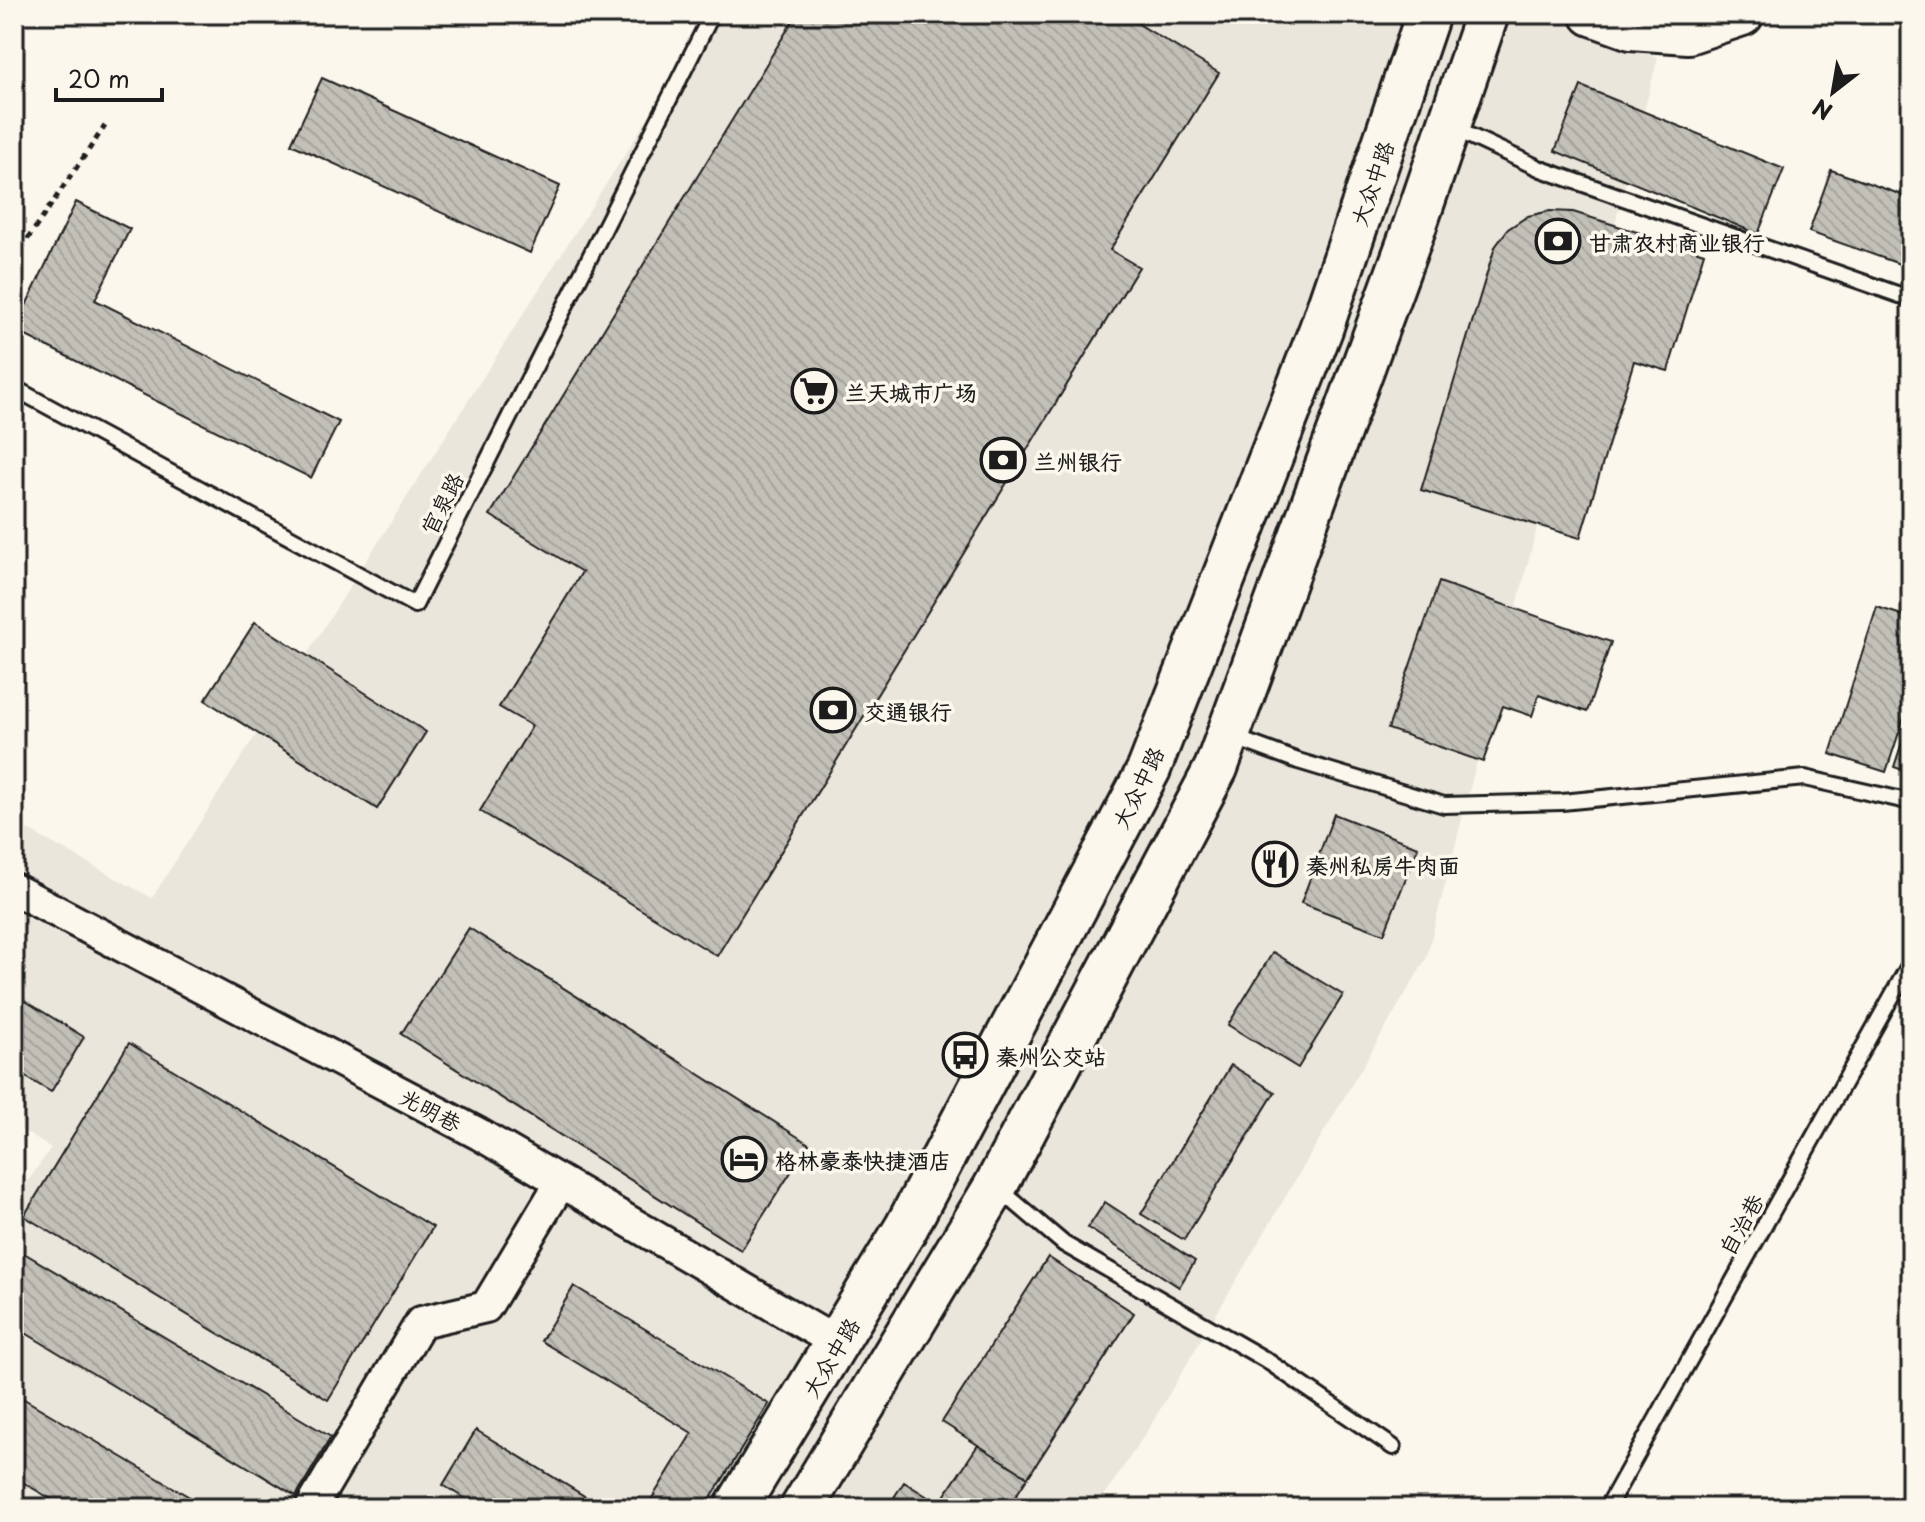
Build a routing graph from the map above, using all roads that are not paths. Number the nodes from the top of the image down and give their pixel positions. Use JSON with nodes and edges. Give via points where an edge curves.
{"nodes":[{"id":1,"x":712,"y":14,"type":"edge"},
{"id":2,"x":1428,"y":14,"type":"edge"},
{"id":3,"x":1487,"y":14,"type":"edge"},
{"id":4,"x":1592,"y":14,"type":"edge"},
{"id":5,"x":1742,"y":14,"type":"edge"},
{"id":6,"x":1449,"y":126,"type":"junction"},
{"id":7,"x":1911,"y":299,"type":"edge"},
{"id":8,"x":14,"y":388,"type":"edge"},
{"id":9,"x":1228,"y":735,"type":"junction"},
{"id":10,"x":1911,"y":802,"type":"edge"},
{"id":11,"x":14,"y":889,"type":"edge"},
{"id":12,"x":1911,"y":962,"type":"edge"},
{"id":13,"x":561,"y":1182,"type":"junction"},
{"id":14,"x":995,"y":1187,"type":"junction"},
{"id":15,"x":839,"y":1344,"type":"junction"},
{"id":16,"x":1393,"y":1447,"type":"dead end"},
{"id":17,"x":311,"y":1508,"type":"edge"},
{"id":18,"x":736,"y":1508,"type":"edge"},
{"id":19,"x":802,"y":1508,"type":"edge"},
{"id":20,"x":1607,"y":1508,"type":"edge"}],
"edges":[{"from":1,"to":8,"type":"lane","name":"官泉路","via":[[415,605]]},
{"from":2,"to":15,"type":"main road","name":"大众中路","via":[[1321,329],[1149,769]]},
{"from":3,"to":6,"type":"main road"},
{"from":4,"to":5,"type":"main road","via":[[1631,28],[1688,32]]},
{"from":6,"to":7,"type":"lane","via":[[1541,169]]},
{"from":6,"to":9,"type":"main road"},
{"from":9,"to":10,"type":"lane","via":[[1444,805],[1562,802],[1805,778]]},
{"from":9,"to":14,"type":"main road","via":[[1216,768]]},
{"from":11,"to":13,"type":"street","name":"光明巷"},
{"from":12,"to":20,"type":"lane","name":"自治巷"},
{"from":13,"to":15,"type":"street","name":"光明巷"},
{"from":13,"to":17,"type":"street","via":[[486,1307],[421,1322]]},
{"from":14,"to":16,"type":"lane","via":[[1064,1244],[1266,1360]]},
{"from":14,"to":19,"type":"main road"},
{"from":15,"to":18,"type":"main road","name":"大众中路"}]}
